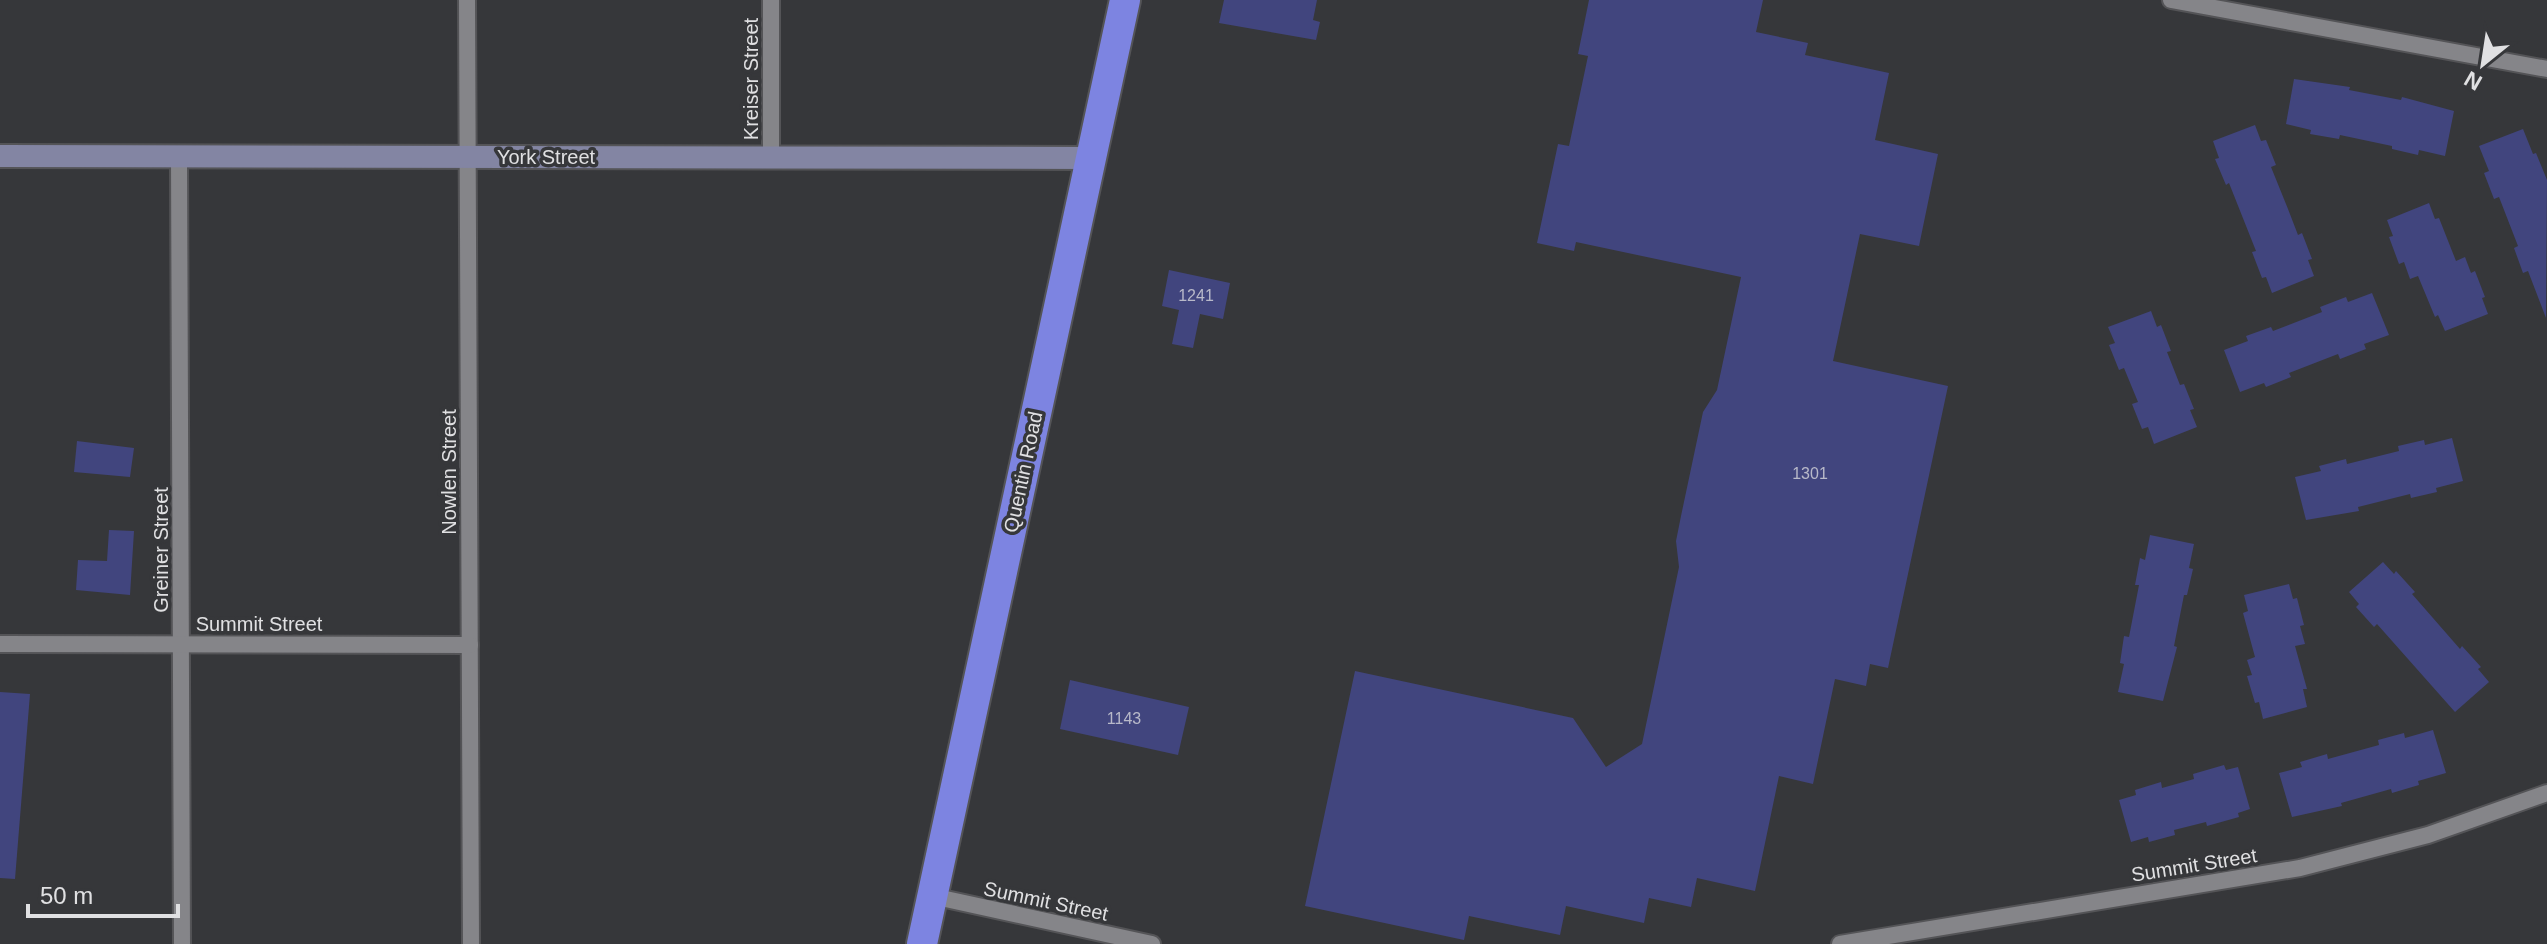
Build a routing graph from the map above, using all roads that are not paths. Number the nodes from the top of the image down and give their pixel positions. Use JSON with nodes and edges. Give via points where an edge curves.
{"nodes":[{"id":1,"x":467,"y":0,"type":"edge"},
{"id":2,"x":771,"y":0,"type":"edge"},
{"id":3,"x":1125,"y":0,"type":"edge"},
{"id":4,"x":2171,"y":0,"type":"edge"},
{"id":5,"x":2227,"y":5,"type":"edge"},
{"id":6,"x":2547,"y":69,"type":"edge"},
{"id":7,"x":0,"y":156,"type":"edge"},
{"id":8,"x":179,"y":156,"type":"junction"},
{"id":9,"x":468,"y":157,"type":"junction"},
{"id":10,"x":771,"y":157,"type":"junction"},
{"id":11,"x":1091,"y":158,"type":"junction"},
{"id":12,"x":0,"y":644,"type":"edge"},
{"id":13,"x":181,"y":645,"type":"junction"},
{"id":14,"x":470,"y":645,"type":"junction"},
{"id":15,"x":2547,"y":793,"type":"edge"},
{"id":16,"x":932,"y":896,"type":"junction"},
{"id":17,"x":1910,"y":939,"type":"edge"},
{"id":18,"x":182,"y":944,"type":"edge"},
{"id":19,"x":471,"y":944,"type":"edge"},
{"id":20,"x":922,"y":944,"type":"edge"},
{"id":21,"x":1152,"y":944,"type":"edge"},
{"id":22,"x":1840,"y":944,"type":"edge"}],
"edges":[{"from":1,"to":9,"type":"street","name":"Nowlen Street"},
{"from":2,"to":10,"type":"street","name":"Kreiser Street"},
{"from":3,"to":11,"type":"highway","name":"Quentin Road"},
{"from":4,"to":5,"type":"street"},
{"from":5,"to":6,"type":"street"},
{"from":7,"to":8,"type":"street","name":"York Street"},
{"from":8,"to":9,"type":"street","name":"York Street"},
{"from":8,"to":13,"type":"street","name":"Greiner Street"},
{"from":9,"to":10,"type":"street","name":"York Street"},
{"from":9,"to":14,"type":"street","name":"Nowlen Street"},
{"from":10,"to":11,"type":"street","name":"York Street"},
{"from":11,"to":16,"type":"highway","name":"Quentin Road"},
{"from":12,"to":13,"type":"street","name":"Summit Street"},
{"from":13,"to":14,"type":"street","name":"Summit Street"},
{"from":13,"to":18,"type":"street","name":"Greiner Street"},
{"from":14,"to":19,"type":"street","name":"Nowlen Street"},
{"from":15,"to":17,"type":"street","name":"Summit Street","via":[[2428,835],[2300,868]]},
{"from":16,"to":20,"type":"highway","name":"Quentin Road"},
{"from":16,"to":21,"type":"street","name":"Summit Street"},
{"from":17,"to":22,"type":"street","name":"Summit Street"}]}
